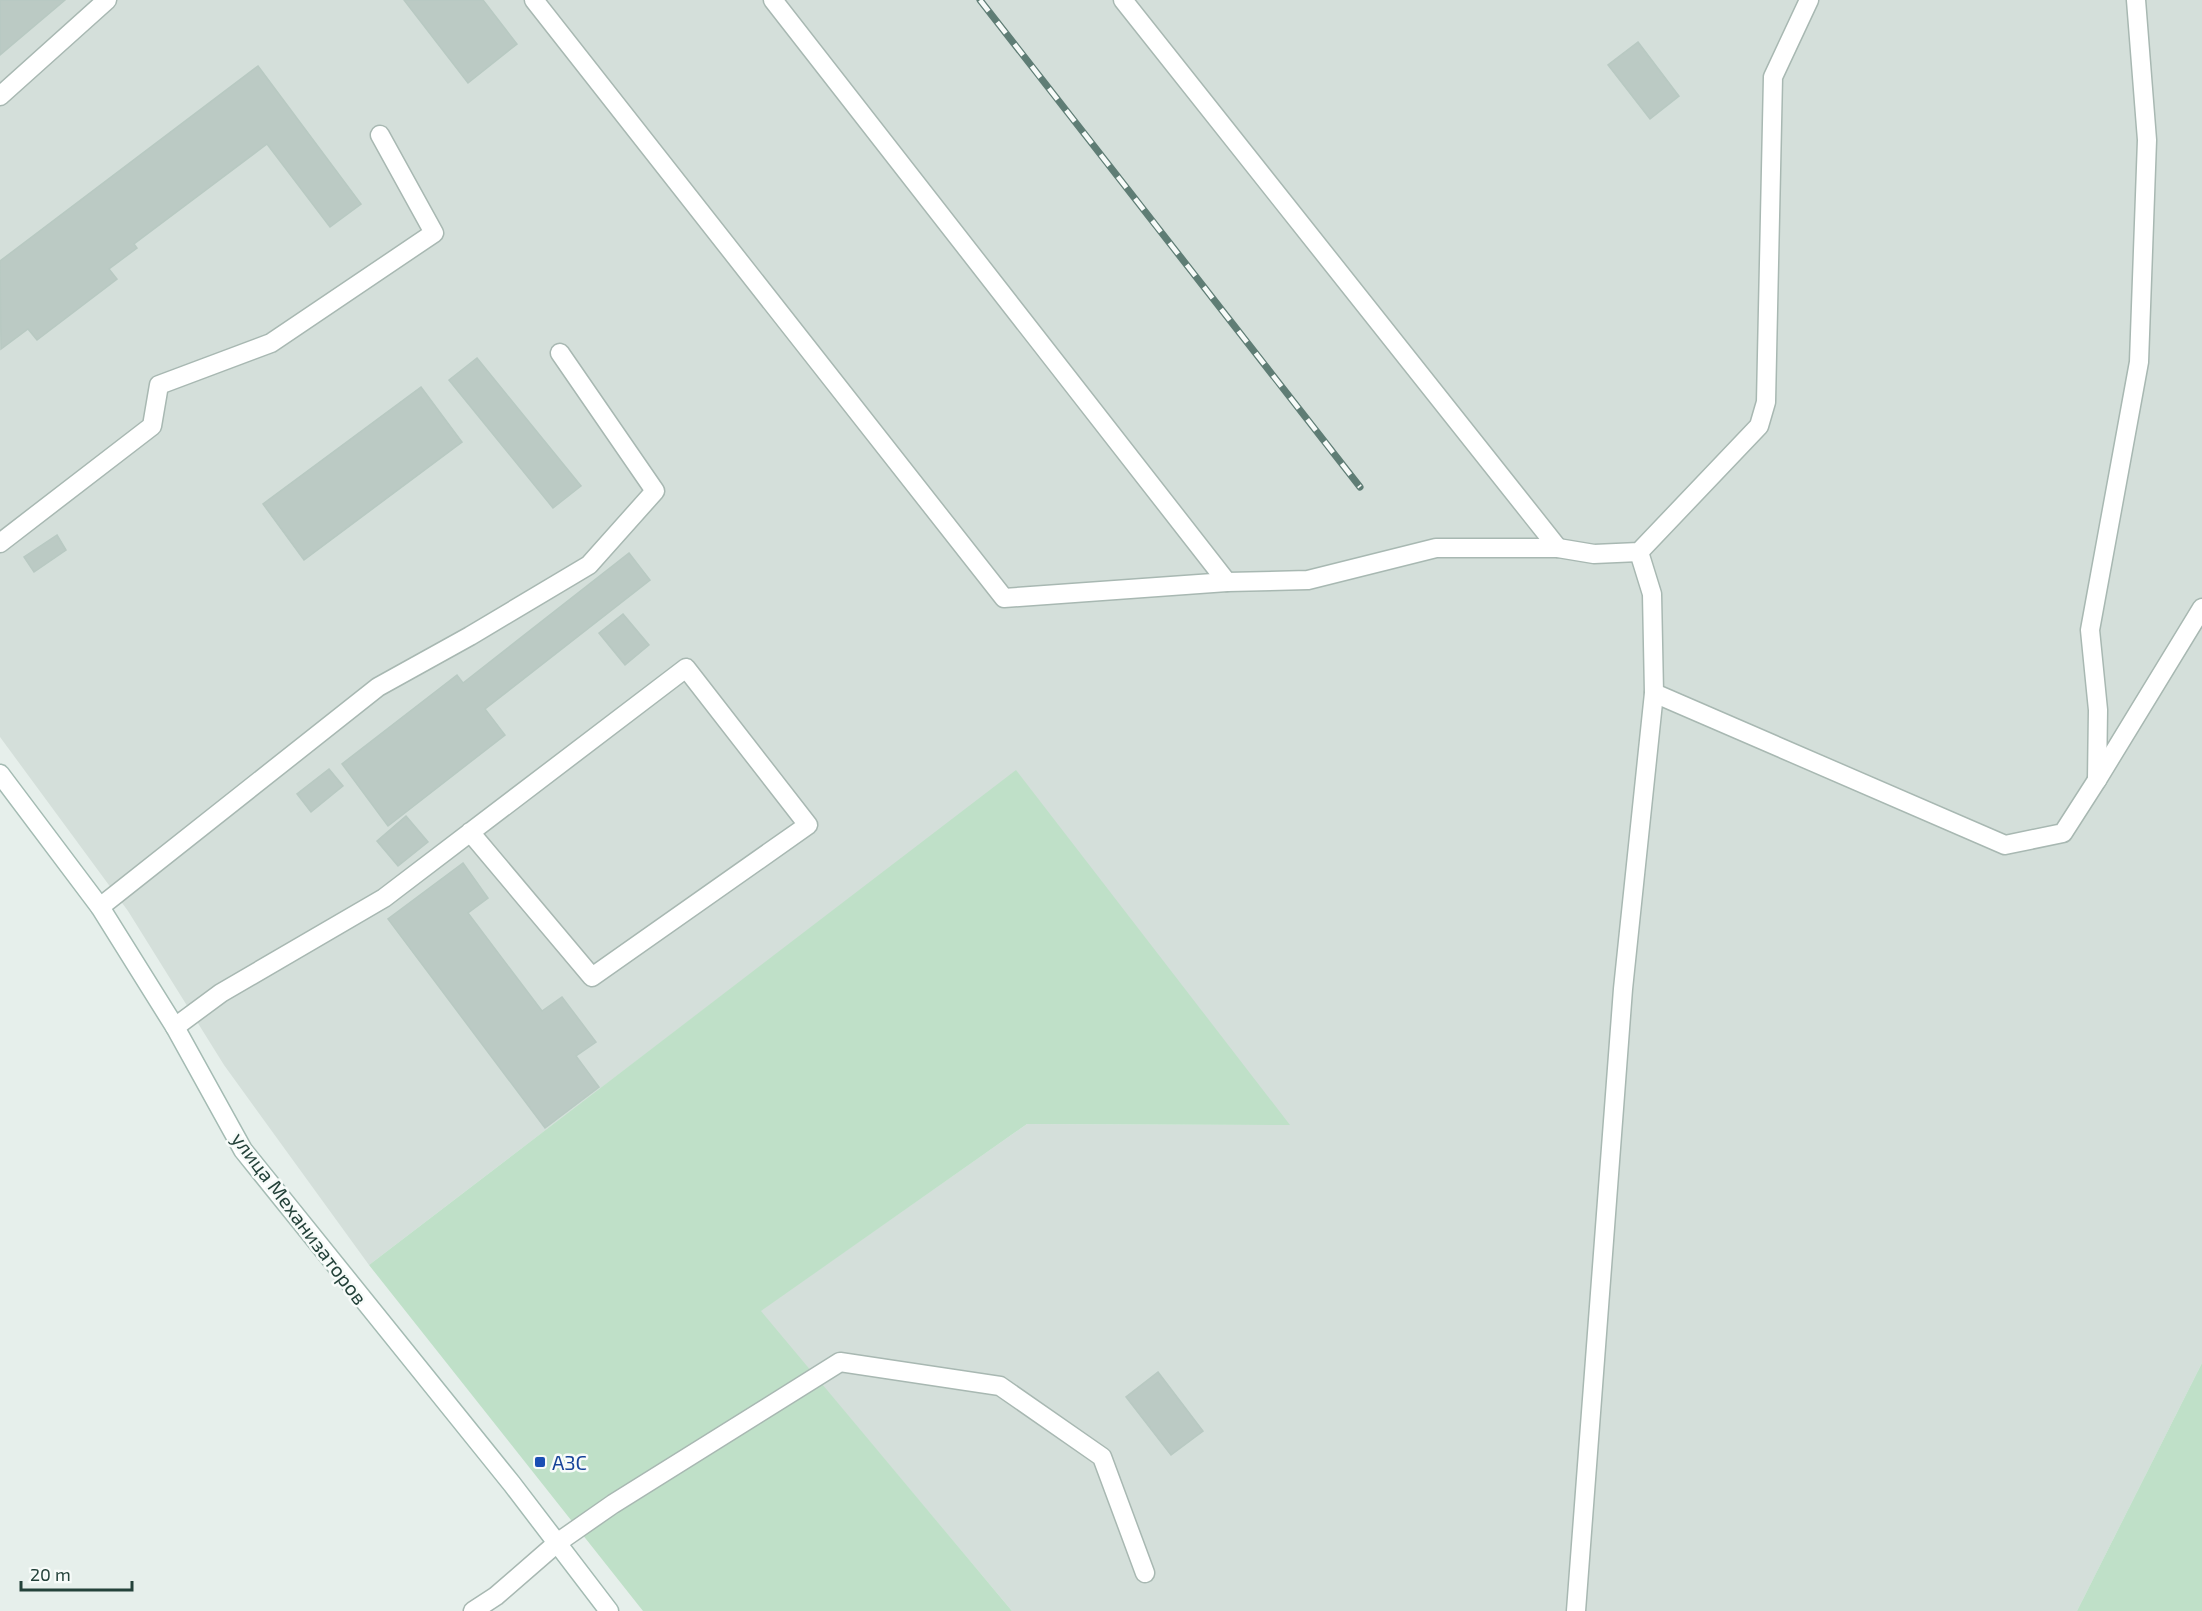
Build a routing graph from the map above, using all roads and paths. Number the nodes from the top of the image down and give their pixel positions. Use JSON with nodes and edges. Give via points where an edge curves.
{"nodes":[{"id":1,"x":106,"y":0,"type":"edge"},
{"id":2,"x":534,"y":0,"type":"edge"},
{"id":3,"x":773,"y":0,"type":"edge"},
{"id":4,"x":1123,"y":0,"type":"edge"},
{"id":5,"x":1809,"y":0,"type":"edge"},
{"id":6,"x":2136,"y":0,"type":"edge"},
{"id":7,"x":0,"y":96,"type":"edge"},
{"id":8,"x":380,"y":135,"type":"dead end"},
{"id":9,"x":560,"y":353,"type":"dead end"},
{"id":10,"x":0,"y":543,"type":"edge"},
{"id":11,"x":1558,"y":548,"type":"junction"},
{"id":12,"x":1639,"y":552,"type":"junction"},
{"id":13,"x":1227,"y":582,"type":"junction"},
{"id":14,"x":2202,"y":608,"type":"edge"},
{"id":15,"x":1654,"y":693,"type":"junction"},
{"id":16,"x":0,"y":774,"type":"edge"},
{"id":17,"x":2097,"y":780,"type":"junction"},
{"id":18,"x":470,"y":832,"type":"junction"},
{"id":19,"x":100,"y":907,"type":"junction"},
{"id":20,"x":175,"y":1027,"type":"junction"},
{"id":21,"x":557,"y":1543,"type":"junction"},
{"id":22,"x":1144,"y":1573,"type":"dead end"},
{"id":23,"x":472,"y":1611,"type":"edge"},
{"id":24,"x":609,"y":1611,"type":"edge"},
{"id":25,"x":1576,"y":1611,"type":"edge"}],
"edges":[{"from":1,"to":7,"type":"street"},
{"from":2,"to":13,"type":"street","via":[[1004,598]]},
{"from":3,"to":13,"type":"street"},
{"from":4,"to":11,"type":"street"},
{"from":5,"to":12,"type":"street","via":[[1773,77],[1766,402],[1759,426]]},
{"from":6,"to":17,"type":"street","via":[[2147,140],[2139,362],[2090,630],[2098,710]]},
{"from":8,"to":10,"type":"street","via":[[434,233],[271,343],[159,385],[152,426]]},
{"from":9,"to":19,"type":"street","via":[[655,491],[589,565],[378,687]]},
{"from":11,"to":12,"type":"street","via":[[1594,554]]},
{"from":11,"to":13,"type":"street","via":[[1436,548],[1308,580]]},
{"from":12,"to":15,"type":"street","via":[[1652,594]]},
{"from":14,"to":17,"type":"street"},
{"from":15,"to":17,"type":"street","via":[[2006,845],[2063,833]]},
{"from":15,"to":25,"type":"street","via":[[1623,989]]},
{"from":16,"to":19,"type":"street","name":"улица Механизаторов"},
{"from":18,"to":18,"type":"street","via":[[686,668],[808,825],[592,977]]},
{"from":18,"to":20,"type":"street","via":[[384,898],[221,993]]},
{"from":19,"to":20,"type":"street","name":"улица Механизаторов"},
{"from":20,"to":21,"type":"street","name":"улица Механизаторов","via":[[243,1150]]},
{"from":21,"to":22,"type":"street","via":[[840,1362],[1000,1386],[1102,1456]]},
{"from":21,"to":23,"type":"street","via":[[496,1596]]},
{"from":21,"to":24,"type":"street","name":"улица Механизаторов"}]}
